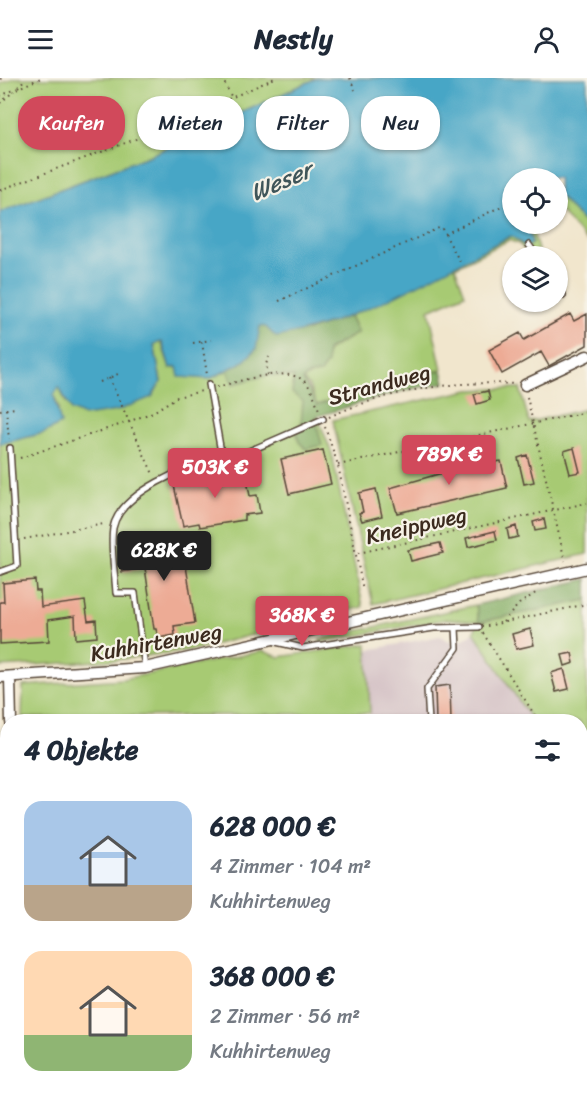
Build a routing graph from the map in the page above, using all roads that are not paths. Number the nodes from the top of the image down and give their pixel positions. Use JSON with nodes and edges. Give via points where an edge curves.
{"nodes":[{"id":1,"x":587,"y":356,"type":"edge"},
{"id":2,"x":525,"y":385,"type":"road end"},
{"id":3,"x":209,"y":386,"type":"road end"},
{"id":4,"x":323,"y":419,"type":"road end"},
{"id":5,"x":10,"y":448,"type":"road end"},
{"id":6,"x":222,"y":458,"type":"junction"},
{"id":7,"x":587,"y":568,"type":"edge"},
{"id":8,"x":0,"y":572,"type":"edge"},
{"id":9,"x":479,"y":627,"type":"road end"},
{"id":10,"x":456,"y":628,"type":"junction"},
{"id":11,"x":271,"y":640,"type":"junction"},
{"id":12,"x":145,"y":668,"type":"junction"},
{"id":13,"x":5,"y":677,"type":"edge"},
{"id":14,"x":10,"y":714,"type":"edge"},
{"id":15,"x":429,"y":714,"type":"edge"}],
"edges":[{"from":1,"to":2,"type":"street"},
{"from":3,"to":6,"type":"lane"},
{"from":4,"to":6,"type":"lane","via":[[247,452]]},
{"from":5,"to":8,"type":"lane","via":[[17,566]]},
{"from":6,"to":12,"type":"lane","via":[[158,483],[131,499],[120,511],[113,529],[116,594],[135,592]]},
{"from":7,"to":11,"type":"street","name":"Kuhhirtenweg"},
{"from":9,"to":10,"type":"lane"},
{"from":10,"to":11,"type":"lane","via":[[303,648]]},
{"from":10,"to":15,"type":"lane","via":[[457,648],[427,689]]},
{"from":11,"to":12,"type":"street","name":"Kuhhirtenweg"},
{"from":12,"to":13,"type":"street","name":"Kuhhirtenweg"},
{"from":13,"to":14,"type":"street"}]}
